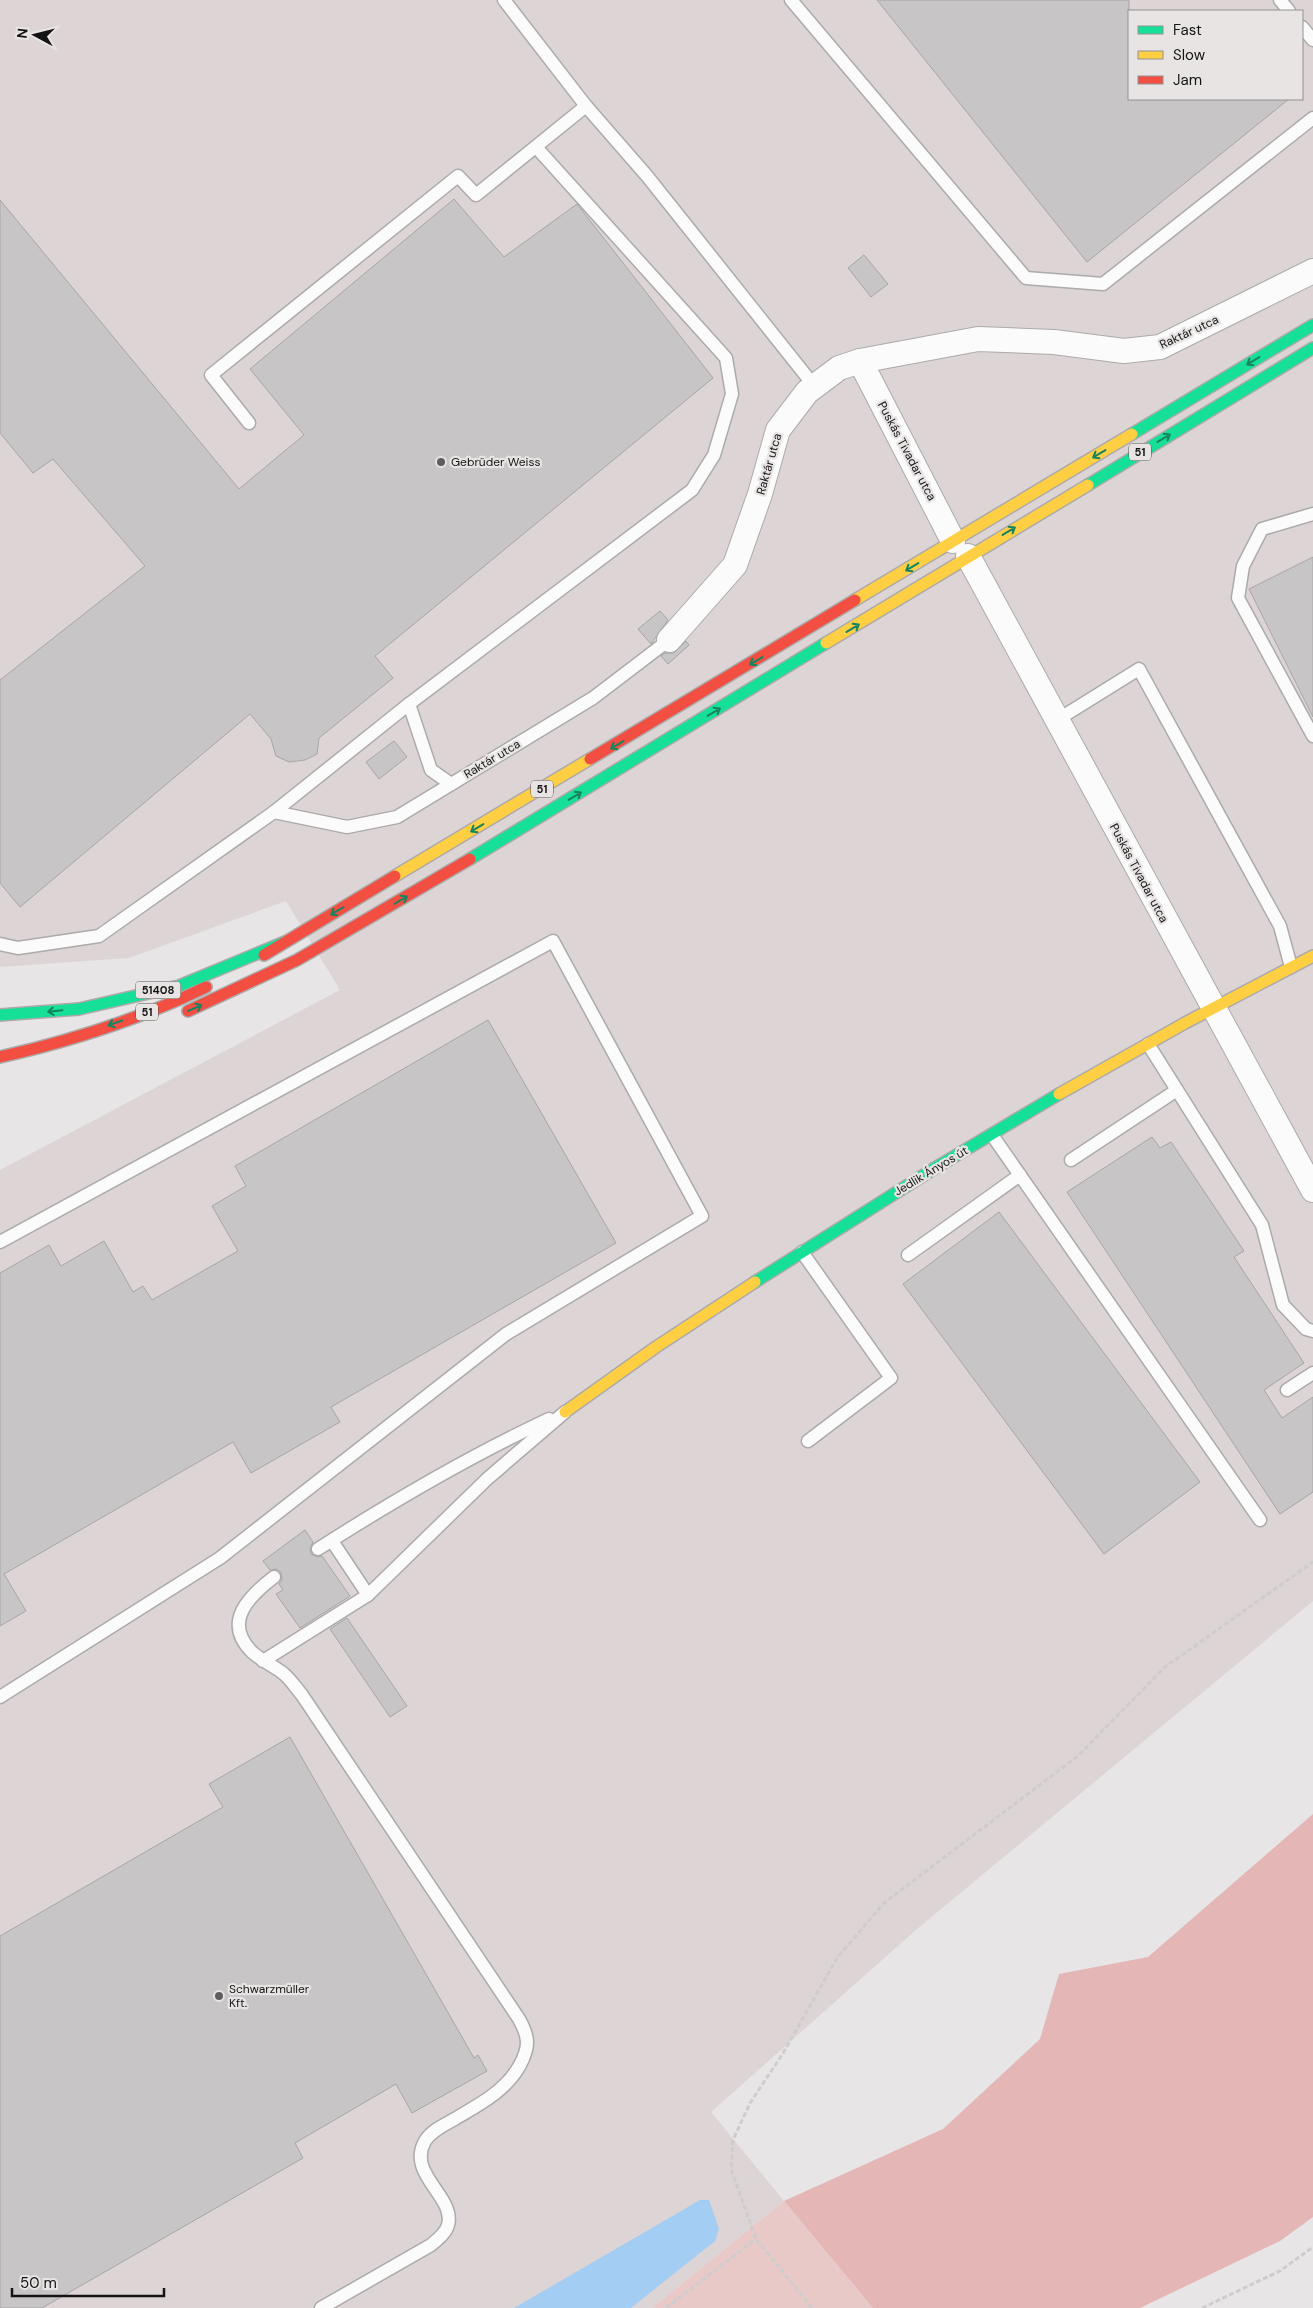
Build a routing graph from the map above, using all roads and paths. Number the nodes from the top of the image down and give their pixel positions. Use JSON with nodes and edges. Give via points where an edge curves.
{"nodes":[{"id":1,"x":504,"y":0,"type":"edge"},
{"id":2,"x":791,"y":0,"type":"edge"},
{"id":3,"x":1280,"y":0,"type":"edge"},
{"id":4,"x":1288,"y":10,"type":"edge"},
{"id":5,"x":1303,"y":28,"type":"edge"},
{"id":6,"x":1313,"y":40,"type":"edge"},
{"id":7,"x":586,"y":106,"type":"junction"},
{"id":8,"x":1313,"y":118,"type":"edge"},
{"id":9,"x":536,"y":147,"type":"junction"},
{"id":10,"x":1313,"y":271,"type":"edge"},
{"id":11,"x":1313,"y":325,"type":"edge"},
{"id":12,"x":1313,"y":348,"type":"edge"},
{"id":13,"x":860,"y":361,"type":"junction"},
{"id":14,"x":815,"y":387,"type":"junction"},
{"id":15,"x":249,"y":423,"type":"dead end"},
{"id":16,"x":1313,"y":514,"type":"edge"},
{"id":17,"x":961,"y":549,"type":"junction"},
{"id":18,"x":669,"y":640,"type":"joint"},
{"id":19,"x":409,"y":704,"type":"junction"},
{"id":20,"x":1057,"y":720,"type":"junction"},
{"id":21,"x":1313,"y":736,"type":"edge"},
{"id":22,"x":451,"y":784,"type":"junction"},
{"id":23,"x":274,"y":812,"type":"junction"},
{"id":24,"x":285,"y":942,"type":"junction"},
{"id":25,"x":0,"y":944,"type":"edge"},
{"id":26,"x":1313,"y":956,"type":"edge"},
{"id":27,"x":1291,"y":967,"type":"junction"},
{"id":28,"x":1211,"y":1007,"type":"junction"},
{"id":29,"x":0,"y":1015,"type":"edge"},
{"id":30,"x":174,"y":1017,"type":"dead end"},
{"id":31,"x":1148,"y":1044,"type":"junction"},
{"id":32,"x":0,"y":1057,"type":"edge"},
{"id":33,"x":1177,"y":1090,"type":"junction"},
{"id":34,"x":992,"y":1135,"type":"junction"},
{"id":35,"x":1071,"y":1160,"type":"dead end"},
{"id":36,"x":1020,"y":1175,"type":"junction"},
{"id":37,"x":1313,"y":1190,"type":"edge"},
{"id":38,"x":0,"y":1242,"type":"edge"},
{"id":39,"x":802,"y":1252,"type":"junction"},
{"id":40,"x":908,"y":1255,"type":"dead end"},
{"id":41,"x":1313,"y":1331,"type":"edge"},
{"id":42,"x":1313,"y":1373,"type":"edge"},
{"id":43,"x":1287,"y":1390,"type":"dead end"},
{"id":44,"x":565,"y":1412,"type":"junction"},
{"id":45,"x":808,"y":1441,"type":"dead end"},
{"id":46,"x":1260,"y":1520,"type":"dead end"},
{"id":47,"x":332,"y":1541,"type":"junction"},
{"id":48,"x":318,"y":1549,"type":"dead end"},
{"id":49,"x":1313,"y":1562,"type":"edge"},
{"id":50,"x":274,"y":1577,"type":"dead end"},
{"id":51,"x":368,"y":1595,"type":"junction"},
{"id":52,"x":263,"y":1661,"type":"junction"},
{"id":53,"x":0,"y":1697,"type":"edge"},
{"id":54,"x":756,"y":2239,"type":"junction"},
{"id":55,"x":1313,"y":2247,"type":"edge"},
{"id":56,"x":321,"y":2308,"type":"edge"},
{"id":57,"x":666,"y":2308,"type":"edge"},
{"id":58,"x":812,"y":2308,"type":"edge"},
{"id":59,"x":1202,"y":2308,"type":"edge"}],
"edges":[{"from":1,"to":7,"type":"lane"},
{"from":2,"to":8,"type":"lane","via":[[1026,278],[1103,284]]},
{"from":3,"to":4,"type":"lane"},
{"from":5,"to":6,"type":"lane"},
{"from":7,"to":9,"type":"lane"},
{"from":7,"to":14,"type":"lane","via":[[647,176]]},
{"from":9,"to":15,"type":"lane","via":[[476,195],[458,176],[211,376]]},
{"from":9,"to":19,"type":"lane","via":[[726,358],[732,394],[714,455],[692,490]]},
{"from":10,"to":13,"type":"street","name":"Raktár utca","via":[[1160,347],[1124,351],[1054,342],[978,339]]},
{"from":11,"to":17,"type":"main road","number":"51","one_way":true},
{"from":17,"to":12,"type":"main road","number":"51","one_way":true},
{"from":13,"to":14,"type":"street","name":"Raktár utca","via":[[840,368]]},
{"from":13,"to":17,"type":"street","name":"Puskás Tivadar utca"},
{"from":14,"to":18,"type":"street","name":"Raktár utca","via":[[807,392],[778,430],[735,565]]},
{"from":16,"to":21,"type":"lane","via":[[1262,529],[1244,566],[1238,598]]},
{"from":17,"to":20,"type":"street","name":"Puskás Tivadar utca"},
{"from":17,"to":24,"type":"main road","number":"51","one_way":true},
{"from":30,"to":17,"type":"main road","number":"51","one_way":true,"via":[[298,960],[587,789]]},
{"from":18,"to":22,"type":"lane","name":"Raktár utca","via":[[593,698]]},
{"from":19,"to":22,"type":"lane","via":[[431,770]]},
{"from":19,"to":23,"type":"lane"},
{"from":20,"to":27,"type":"lane","via":[[1139,669],[1280,926]]},
{"from":20,"to":28,"type":"street","name":"Puskás Tivadar utca"},
{"from":22,"to":23,"type":"lane","name":"Raktár utca","via":[[397,817],[347,827]]},
{"from":23,"to":25,"type":"lane","via":[[99,936],[18,948]]},
{"from":24,"to":29,"type":"main road","number":"51408","one_way":true,"via":[[179,986],[79,1009]]},
{"from":24,"to":32,"type":"main road","number":"51","one_way":true,"via":[[194,993],[66,1040]]},
{"from":26,"to":27,"type":"main road","name":"Jedlik Ányos út"},
{"from":27,"to":28,"type":"main road","name":"Jedlik Ányos út"},
{"from":28,"to":31,"type":"main road","name":"Jedlik Ányos út"},
{"from":28,"to":37,"type":"street","name":"Puskás Tivadar utca"},
{"from":31,"to":33,"type":"lane"},
{"from":31,"to":34,"type":"main road","name":"Jedlik Ányos út"},
{"from":33,"to":35,"type":"lane"},
{"from":33,"to":41,"type":"lane","via":[[1262,1225],[1283,1304],[1306,1329]]},
{"from":34,"to":36,"type":"lane"},
{"from":34,"to":39,"type":"main road","name":"Jedlik Ányos út","via":[[920,1176]]},
{"from":36,"to":40,"type":"lane"},
{"from":36,"to":46,"type":"lane"},
{"from":38,"to":53,"type":"lane","via":[[553,941],[702,1216],[506,1334],[220,1558]]},
{"from":39,"to":44,"type":"main road","name":"Jedlik Ányos út","via":[[624,1366]]},
{"from":39,"to":45,"type":"lane","via":[[891,1378]]},
{"from":42,"to":43,"type":"lane"},
{"from":44,"to":47,"type":"lane","via":[[443,1473]]},
{"from":44,"to":51,"type":"lane","via":[[487,1479]]},
{"from":47,"to":48,"type":"lane"},
{"from":47,"to":51,"type":"lane"},
{"from":49,"to":54,"type":"path","via":[[1165,1667],[1078,1756],[884,1903],[837,1958],[750,2104],[734,2140],[731,2168]]},
{"from":50,"to":52,"type":"lane","via":[[250,1596],[242,1608],[239,1624],[242,1640]]},
{"from":51,"to":52,"type":"lane"},
{"from":52,"to":56,"type":"lane","via":[[284,1674],[302,1695],[528,2036],[524,2057],[512,2080],[490,2098],[438,2128],[426,2140],[422,2168],[447,2209],[449,2225],[442,2236],[431,2246]]},
{"from":54,"to":57,"type":"path"},
{"from":54,"to":58,"type":"path"},
{"from":55,"to":59,"type":"path","via":[[1280,2271]]}]}
